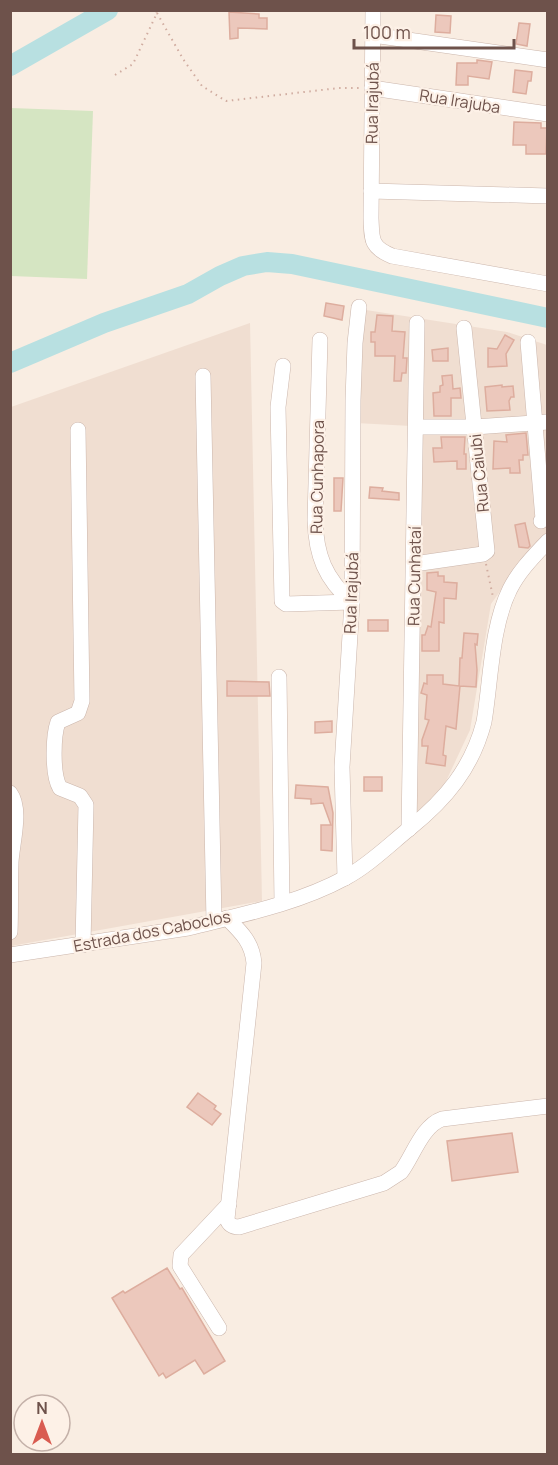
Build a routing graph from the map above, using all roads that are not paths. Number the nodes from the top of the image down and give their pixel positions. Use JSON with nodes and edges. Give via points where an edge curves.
{"nodes":[{"id":1,"x":373,"y":10,"type":"edge"},
{"id":2,"x":373,"y":35,"type":"junction"},
{"id":3,"x":548,"y":60,"type":"edge"},
{"id":4,"x":372,"y":88,"type":"junction"},
{"id":5,"x":548,"y":114,"type":"edge"},
{"id":6,"x":371,"y":191,"type":"junction"},
{"id":7,"x":548,"y":196,"type":"edge"},
{"id":8,"x":548,"y":284,"type":"edge"},
{"id":9,"x":358,"y":307,"type":"dead end"},
{"id":10,"x":417,"y":323,"type":"dead end"},
{"id":11,"x":464,"y":328,"type":"dead end"},
{"id":12,"x":320,"y":340,"type":"dead end"},
{"id":13,"x":528,"y":342,"type":"dead end"},
{"id":14,"x":283,"y":366,"type":"dead end"},
{"id":15,"x":203,"y":376,"type":"dead end"},
{"id":16,"x":542,"y":422,"type":"edge"},
{"id":17,"x":417,"y":427,"type":"junction"},
{"id":18,"x":475,"y":427,"type":"junction"},
{"id":19,"x":78,"y":430,"type":"dead end"},
{"id":20,"x":541,"y":521,"type":"dead end"},
{"id":21,"x":548,"y":541,"type":"edge"},
{"id":22,"x":414,"y":564,"type":"junction"},
{"id":23,"x":351,"y":602,"type":"junction"},
{"id":24,"x":279,"y":677,"type":"dead end"},
{"id":25,"x":10,"y":793,"type":"edge"},
{"id":26,"x":410,"y":829,"type":"junction"},
{"id":27,"x":345,"y":878,"type":"junction"},
{"id":28,"x":282,"y":903,"type":"junction"},
{"id":29,"x":220,"y":919,"type":"junction"},
{"id":30,"x":10,"y":932,"type":"edge"},
{"id":31,"x":83,"y":945,"type":"junction"},
{"id":32,"x":10,"y":955,"type":"edge"},
{"id":33,"x":548,"y":1106,"type":"edge"},
{"id":34,"x":229,"y":1204,"type":"junction"},
{"id":35,"x":219,"y":1328,"type":"dead end"}],
"edges":[{"from":1,"to":2,"type":"street","name":"Rua Irajubá"},
{"from":2,"to":3,"type":"street"},
{"from":2,"to":4,"type":"street","name":"Rua Irajubá"},
{"from":4,"to":5,"type":"street","name":"Rua Irajuba"},
{"from":4,"to":6,"type":"street","name":"Rua Irajubá"},
{"from":6,"to":7,"type":"street"},
{"from":6,"to":8,"type":"street","name":"Rua Irajubá","via":[[373,243],[382,252]]},
{"from":9,"to":23,"type":"street","name":"Rua Irajubá"},
{"from":10,"to":17,"type":"street","name":"Rua Cunhataí"},
{"from":11,"to":18,"type":"street","name":"Rua Caiubi"},
{"from":12,"to":23,"type":"street","name":"Rua Cunhapora","via":[[316,544],[336,588]]},
{"from":13,"to":16,"type":"street"},
{"from":14,"to":23,"type":"street","via":[[279,407],[282,601]]},
{"from":15,"to":29,"type":"street"},
{"from":16,"to":18,"type":"street"},
{"from":16,"to":20,"type":"street"},
{"from":17,"to":18,"type":"street"},
{"from":17,"to":22,"type":"street","name":"Rua Cunhataí"},
{"from":18,"to":22,"type":"street","name":"Rua Caiubi","via":[[487,551]]},
{"from":19,"to":31,"type":"street","via":[[82,701],[78,713],[57,725],[55,767],[60,788],[80,796],[86,805]]},
{"from":21,"to":26,"type":"street","name":"Estrada dos Caboclos","via":[[526,564],[501,613],[479,740],[448,794]]},
{"from":22,"to":26,"type":"street","name":"Rua Cunhataí"},
{"from":23,"to":27,"type":"street","name":"Rua Irajubá","via":[[342,767]]},
{"from":24,"to":28,"type":"street"},
{"from":25,"to":30,"type":"street","via":[[15,804]]},
{"from":26,"to":27,"type":"street","name":"Estrada dos Caboclos"},
{"from":27,"to":28,"type":"street","name":"Estrada dos Caboclos"},
{"from":28,"to":29,"type":"street","name":"Estrada dos Caboclos"},
{"from":29,"to":31,"type":"street","name":"Estrada dos Caboclos"},
{"from":29,"to":34,"type":"street","via":[[247,938],[254,963]]},
{"from":31,"to":32,"type":"street","name":"Estrada dos Caboclos"},
{"from":33,"to":34,"type":"street","via":[[435,1122],[401,1172],[384,1183],[239,1227],[228,1224]]},
{"from":34,"to":35,"type":"street","via":[[179,1260]]}]}
